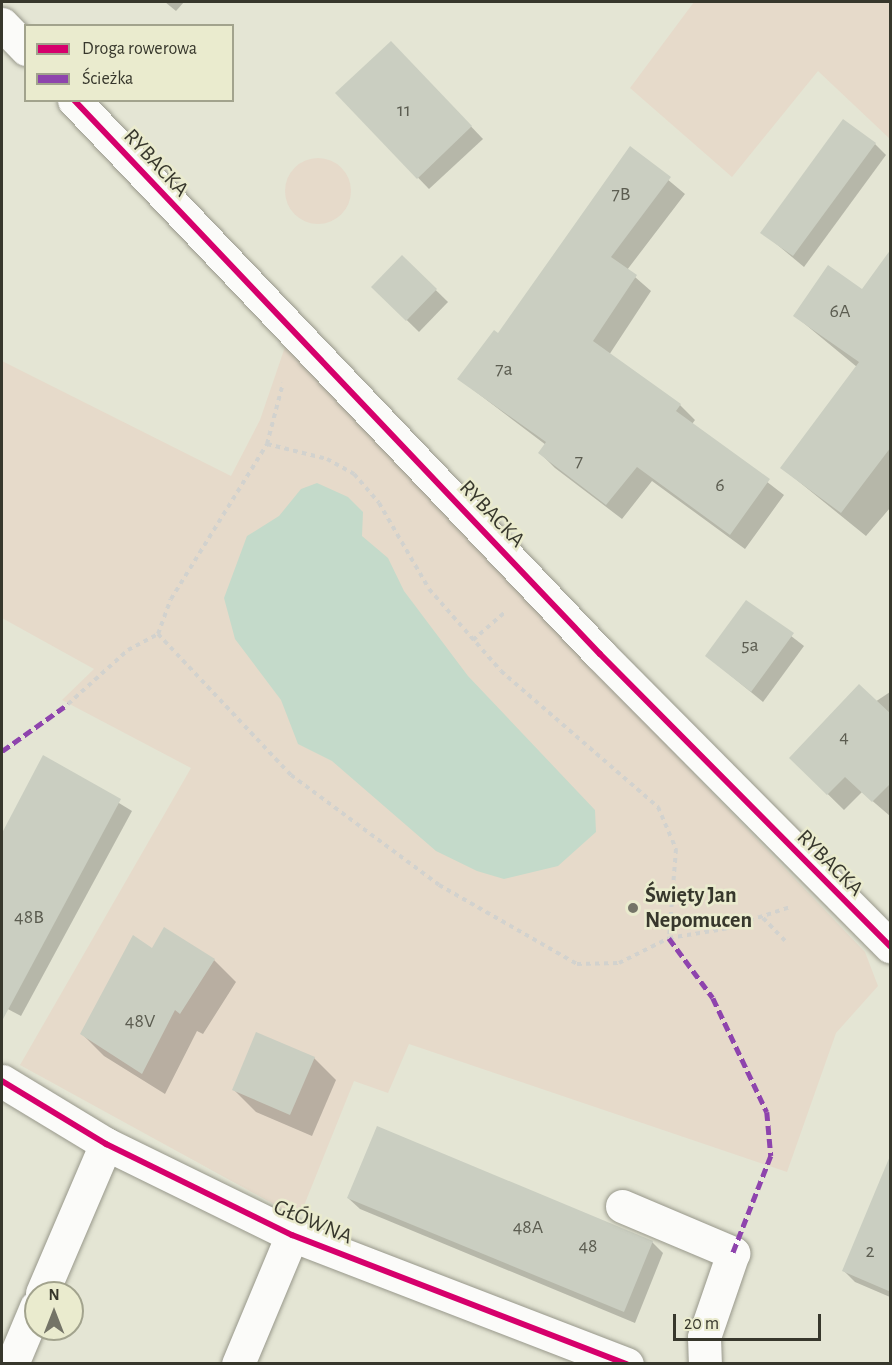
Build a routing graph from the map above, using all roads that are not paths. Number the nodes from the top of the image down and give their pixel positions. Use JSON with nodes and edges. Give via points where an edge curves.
{"nodes":[{"id":1,"x":2,"y":24,"type":"edge"},
{"id":2,"x":24,"y":47,"type":"edge"},
{"id":3,"x":76,"y":102,"type":"edge"},
{"id":4,"x":891,"y":946,"type":"edge"},
{"id":5,"x":2,"y":1081,"type":"edge"},
{"id":6,"x":106,"y":1144,"type":"junction"},
{"id":7,"x":622,"y":1206,"type":"dead end"},
{"id":8,"x":292,"y":1235,"type":"junction"},
{"id":9,"x":47,"y":1281,"type":"edge"},
{"id":10,"x":24,"y":1336,"type":"edge"},
{"id":11,"x":569,"y":1353,"type":"edge"},
{"id":12,"x":12,"y":1364,"type":"edge"},
{"id":13,"x":238,"y":1364,"type":"edge"},
{"id":14,"x":627,"y":1364,"type":"edge"},
{"id":15,"x":705,"y":1364,"type":"edge"}],
"edges":[{"from":1,"to":2,"type":"street"},
{"from":3,"to":4,"type":"street","name":"RYBACKA","via":[[829,888]]},
{"from":5,"to":6,"type":"street","name":"GŁÓWNA"},
{"from":6,"to":8,"type":"street","name":"GŁÓWNA"},
{"from":6,"to":9,"type":"street"},
{"from":7,"to":15,"type":"street","via":[[733,1253],[704,1337]]},
{"from":8,"to":11,"type":"street","name":"GŁÓWNA"},
{"from":8,"to":13,"type":"street"},
{"from":10,"to":12,"type":"street"},
{"from":11,"to":14,"type":"street","name":"GŁÓWNA"}]}
